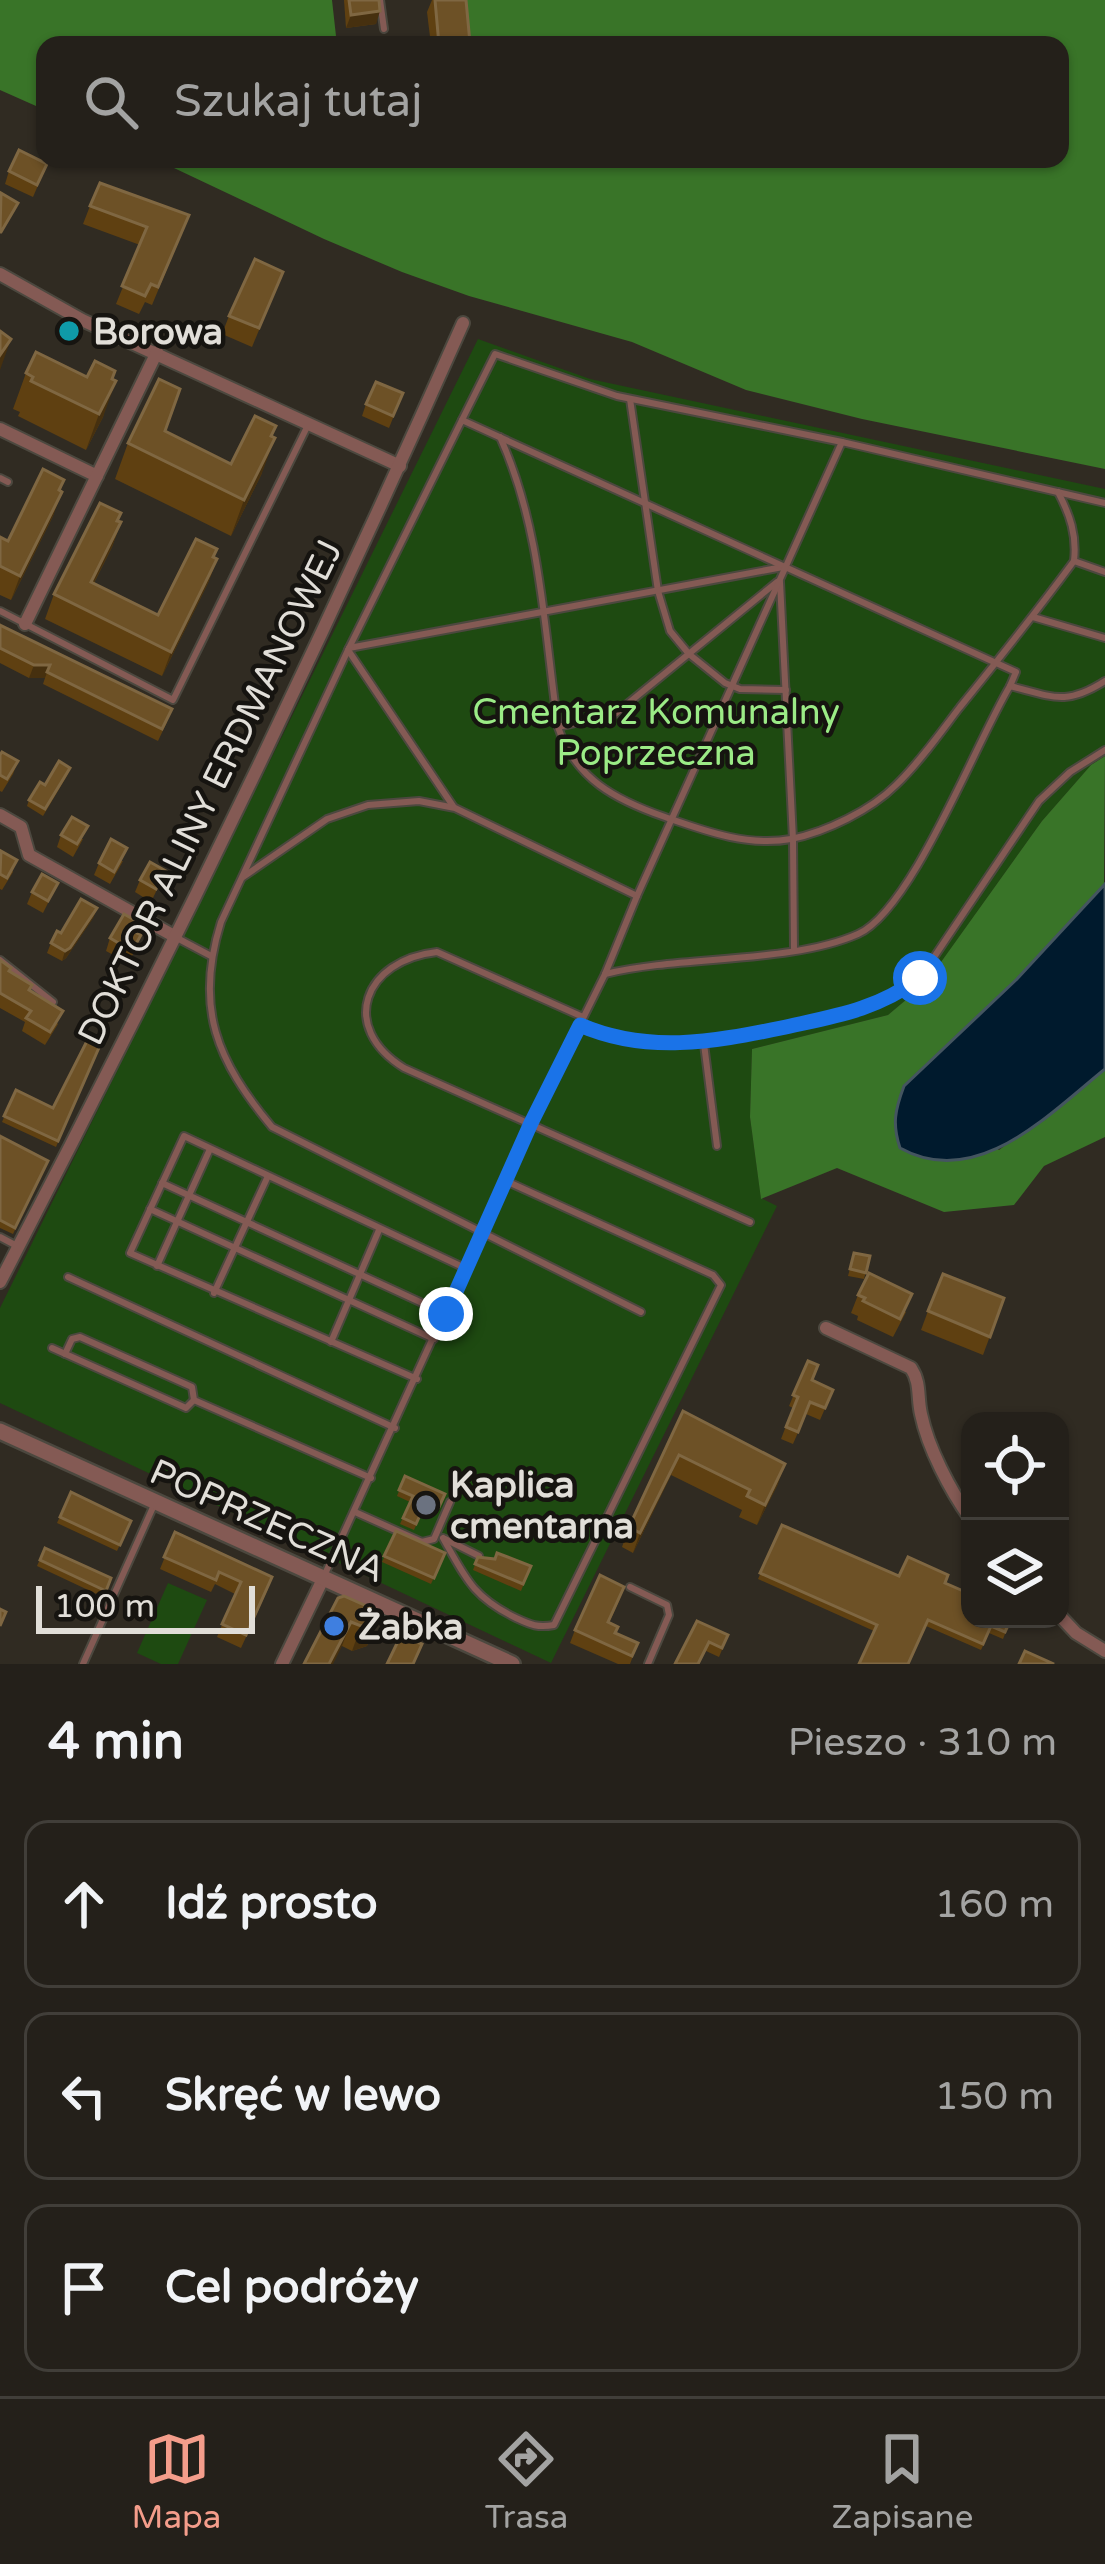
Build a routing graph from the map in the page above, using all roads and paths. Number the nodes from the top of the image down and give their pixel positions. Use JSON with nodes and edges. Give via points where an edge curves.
{"nodes":[{"id":1,"x":380,"y":0,"type":"edge"},
{"id":2,"x":384,"y":29,"type":"dead end"},
{"id":3,"x":0,"y":274,"type":"edge"},
{"id":4,"x":464,"y":323,"type":"dead end"},
{"id":5,"x":157,"y":352,"type":"junction"},
{"id":6,"x":630,"y":399,"type":"junction"},
{"id":7,"x":462,"y":419,"type":"junction"},
{"id":8,"x":310,"y":422,"type":"junction"},
{"id":9,"x":0,"y":429,"type":"edge"},
{"id":10,"x":500,"y":436,"type":"junction"},
{"id":11,"x":842,"y":442,"type":"junction"},
{"id":12,"x":400,"y":466,"type":"junction"},
{"id":13,"x":97,"y":476,"type":"junction"},
{"id":14,"x":1058,"y":492,"type":"junction"},
{"id":15,"x":644,"y":502,"type":"junction"},
{"id":16,"x":1105,"y":503,"type":"edge"},
{"id":17,"x":1074,"y":562,"type":"junction"},
{"id":18,"x":786,"y":567,"type":"junction"},
{"id":19,"x":1105,"y":572,"type":"edge"},
{"id":20,"x":780,"y":579,"type":"junction"},
{"id":21,"x":658,"y":591,"type":"junction"},
{"id":22,"x":0,"y":611,"type":"edge"},
{"id":23,"x":542,"y":612,"type":"junction"},
{"id":24,"x":1033,"y":617,"type":"junction"},
{"id":25,"x":25,"y":624,"type":"junction"},
{"id":26,"x":1105,"y":638,"type":"edge"},
{"id":27,"x":348,"y":649,"type":"junction"},
{"id":28,"x":688,"y":654,"type":"junction"},
{"id":29,"x":997,"y":662,"type":"junction"},
{"id":30,"x":1105,"y":681,"type":"edge"},
{"id":31,"x":732,"y":686,"type":"junction"},
{"id":32,"x":1010,"y":686,"type":"junction"},
{"id":33,"x":786,"y":690,"type":"junction"},
{"id":34,"x":558,"y":727,"type":"junction"},
{"id":35,"x":1105,"y":750,"type":"edge"},
{"id":36,"x":454,"y":808,"type":"junction"},
{"id":37,"x":0,"y":815,"type":"edge"},
{"id":38,"x":671,"y":820,"type":"junction"},
{"id":39,"x":794,"y":838,"type":"junction"},
{"id":40,"x":243,"y":877,"type":"junction"},
{"id":41,"x":637,"y":896,"type":"junction"},
{"id":42,"x":174,"y":936,"type":"junction"},
{"id":43,"x":794,"y":950,"type":"junction"},
{"id":44,"x":211,"y":956,"type":"junction"},
{"id":45,"x":0,"y":960,"type":"edge"},
{"id":46,"x":605,"y":974,"type":"junction"},
{"id":47,"x":52,"y":1002,"type":"edge"},
{"id":48,"x":581,"y":1021,"type":"junction"},
{"id":49,"x":704,"y":1044,"type":"junction"},
{"id":50,"x":531,"y":1123,"type":"junction"},
{"id":51,"x":717,"y":1145,"type":"dead end"},
{"id":52,"x":210,"y":1148,"type":"junction"},
{"id":53,"x":268,"y":1176,"type":"junction"},
{"id":54,"x":506,"y":1181,"type":"junction"},
{"id":55,"x":162,"y":1183,"type":"junction"},
{"id":56,"x":189,"y":1195,"type":"junction"},
{"id":57,"x":150,"y":1209,"type":"junction"},
{"id":58,"x":177,"y":1221,"type":"junction"},
{"id":59,"x":247,"y":1222,"type":"junction"},
{"id":60,"x":750,"y":1222,"type":"dead end"},
{"id":61,"x":379,"y":1230,"type":"junction"},
{"id":62,"x":483,"y":1235,"type":"junction"},
{"id":63,"x":0,"y":1238,"type":"edge"},
{"id":64,"x":19,"y":1246,"type":"junction"},
{"id":65,"x":235,"y":1247,"type":"junction"},
{"id":66,"x":157,"y":1266,"type":"junction"},
{"id":67,"x":467,"y":1269,"type":"junction"},
{"id":68,"x":360,"y":1274,"type":"junction"},
{"id":69,"x":68,"y":1276,"type":"dead end"},
{"id":70,"x":0,"y":1282,"type":"edge"},
{"id":71,"x":214,"y":1293,"type":"junction"},
{"id":72,"x":349,"y":1300,"type":"junction"},
{"id":73,"x":641,"y":1312,"type":"dead end"},
{"id":74,"x":446,"y":1314,"type":"junction"},
{"id":75,"x":826,"y":1328,"type":"dead end"},
{"id":76,"x":434,"y":1340,"type":"junction"},
{"id":77,"x":331,"y":1342,"type":"junction"},
{"id":78,"x":52,"y":1348,"type":"dead end"},
{"id":79,"x":65,"y":1354,"type":"junction"},
{"id":80,"x":417,"y":1379,"type":"junction"},
{"id":81,"x":194,"y":1400,"type":"junction"},
{"id":82,"x":395,"y":1428,"type":"junction"},
{"id":83,"x":0,"y":1431,"type":"edge"},
{"id":84,"x":371,"y":1478,"type":"junction"},
{"id":85,"x":156,"y":1502,"type":"junction"},
{"id":86,"x":450,"y":1502,"type":"dead end"},
{"id":87,"x":961,"y":1505,"type":"edge"},
{"id":88,"x":355,"y":1512,"type":"junction"},
{"id":89,"x":439,"y":1536,"type":"junction"},
{"id":90,"x":479,"y":1556,"type":"edge"},
{"id":91,"x":323,"y":1579,"type":"junction"},
{"id":92,"x":630,"y":1587,"type":"dead end"},
{"id":93,"x":1069,"y":1626,"type":"edge"},
{"id":94,"x":1105,"y":1651,"type":"edge"},
{"id":95,"x":83,"y":1664,"type":"edge"},
{"id":96,"x":281,"y":1664,"type":"edge"},
{"id":97,"x":512,"y":1664,"type":"edge"},
{"id":98,"x":648,"y":1664,"type":"edge"}],
"edges":[{"from":1,"to":2,"type":"lane"},
{"from":3,"to":5,"type":"street"},
{"from":4,"to":12,"type":"street","name":"DOKTOR ALINY ERDMANOWEJ"},
{"from":5,"to":8,"type":"street"},
{"from":5,"to":13,"type":"street"},
{"from":6,"to":7,"type":"lane","via":[[495,354]]},
{"from":6,"to":11,"type":"lane"},
{"from":6,"to":15,"type":"lane"},
{"from":7,"to":10,"type":"lane"},
{"from":7,"to":27,"type":"lane"},
{"from":8,"to":12,"type":"street"},
{"from":8,"to":25,"type":"lane","via":[[173,700]]},
{"from":9,"to":13,"type":"street"},
{"from":10,"to":15,"type":"lane"},
{"from":10,"to":23,"type":"lane","via":[[532,528]]},
{"from":11,"to":14,"type":"lane"},
{"from":11,"to":18,"type":"lane"},
{"from":12,"to":42,"type":"street","name":"DOKTOR ALINY ERDMANOWEJ"},
{"from":13,"to":25,"type":"street"},
{"from":14,"to":16,"type":"lane"},
{"from":14,"to":17,"type":"lane","via":[[1070,515]]},
{"from":15,"to":18,"type":"lane"},
{"from":15,"to":21,"type":"lane"},
{"from":17,"to":19,"type":"lane"},
{"from":17,"to":24,"type":"lane"},
{"from":18,"to":20,"type":"lane"},
{"from":18,"to":21,"type":"lane"},
{"from":18,"to":29,"type":"lane"},
{"from":20,"to":28,"type":"lane"},
{"from":20,"to":31,"type":"lane"},
{"from":20,"to":33,"type":"lane"},
{"from":21,"to":23,"type":"lane"},
{"from":21,"to":28,"type":"lane","via":[[670,631]]},
{"from":22,"to":25,"type":"lane"},
{"from":23,"to":27,"type":"lane"},
{"from":23,"to":34,"type":"lane"},
{"from":24,"to":26,"type":"lane"},
{"from":24,"to":29,"type":"lane"},
{"from":27,"to":36,"type":"lane"},
{"from":27,"to":40,"type":"lane"},
{"from":28,"to":31,"type":"lane"},
{"from":28,"to":34,"type":"lane","via":[[615,714]]},
{"from":29,"to":32,"type":"lane","via":[[1016,672]]},
{"from":29,"to":39,"type":"lane","via":[[897,785],[852,816]]},
{"from":30,"to":32,"type":"lane","via":[[1079,697]]},
{"from":31,"to":33,"type":"lane"},
{"from":31,"to":38,"type":"lane"},
{"from":32,"to":43,"type":"lane","via":[[883,916],[860,933]]},
{"from":33,"to":39,"type":"lane"},
{"from":34,"to":38,"type":"lane","via":[[580,770],[607,792]]},
{"from":35,"to":49,"type":"lane","via":[[1039,801],[920,978],[865,1010]]},
{"from":36,"to":40,"type":"lane","via":[[368,805],[327,819]]},
{"from":36,"to":41,"type":"lane"},
{"from":37,"to":42,"type":"street","via":[[21,827],[29,855]]},
{"from":38,"to":39,"type":"lane","via":[[759,842]]},
{"from":38,"to":41,"type":"lane"},
{"from":39,"to":43,"type":"lane"},
{"from":40,"to":44,"type":"lane"},
{"from":41,"to":46,"type":"lane"},
{"from":42,"to":44,"type":"lane"},
{"from":42,"to":64,"type":"street","name":"DOKTOR ALINY ERDMANOWEJ"},
{"from":43,"to":46,"type":"lane"},
{"from":44,"to":62,"type":"lane","via":[[218,1047],[272,1127]]},
{"from":45,"to":47,"type":"lane"},
{"from":46,"to":48,"type":"lane"},
{"from":48,"to":49,"type":"lane","via":[[609,1038]]},
{"from":48,"to":50,"type":"lane"},
{"from":48,"to":50,"type":"lane","via":[[437,952],[411,955],[380,973],[369,992],[367,1016],[388,1057]]},
{"from":49,"to":51,"type":"lane"},
{"from":50,"to":54,"type":"lane"},
{"from":50,"to":60,"type":"lane"},
{"from":52,"to":53,"type":"lane"},
{"from":52,"to":55,"type":"lane","via":[[184,1136]]},
{"from":52,"to":56,"type":"lane"},
{"from":53,"to":59,"type":"lane"},
{"from":53,"to":61,"type":"lane"},
{"from":54,"to":62,"type":"lane"},
{"from":54,"to":89,"type":"lane","via":[[721,1285],[554,1625],[537,1628],[486,1604]]},
{"from":55,"to":56,"type":"lane"},
{"from":55,"to":57,"type":"lane"},
{"from":56,"to":58,"type":"lane"},
{"from":56,"to":59,"type":"lane"},
{"from":57,"to":58,"type":"lane"},
{"from":57,"to":66,"type":"lane","via":[[130,1253]]},
{"from":58,"to":65,"type":"lane"},
{"from":58,"to":66,"type":"lane"},
{"from":59,"to":65,"type":"lane"},
{"from":59,"to":68,"type":"lane"},
{"from":61,"to":67,"type":"lane"},
{"from":61,"to":68,"type":"lane"},
{"from":62,"to":67,"type":"lane"},
{"from":62,"to":73,"type":"lane"},
{"from":63,"to":64,"type":"lane"},
{"from":64,"to":70,"type":"street","name":"DOKTOR ALINY ERDMANOWEJ"},
{"from":65,"to":71,"type":"lane"},
{"from":65,"to":72,"type":"lane"},
{"from":66,"to":71,"type":"lane"},
{"from":67,"to":74,"type":"lane"},
{"from":68,"to":72,"type":"lane"},
{"from":68,"to":74,"type":"lane"},
{"from":69,"to":82,"type":"lane"},
{"from":71,"to":77,"type":"lane"},
{"from":72,"to":76,"type":"lane"},
{"from":72,"to":77,"type":"lane"},
{"from":74,"to":76,"type":"lane"},
{"from":75,"to":87,"type":"street","via":[[911,1368],[921,1416]]},
{"from":76,"to":80,"type":"lane"},
{"from":77,"to":80,"type":"lane"},
{"from":78,"to":79,"type":"lane"},
{"from":79,"to":81,"type":"lane","via":[[186,1408]]},
{"from":79,"to":81,"type":"lane","via":[[80,1337],[192,1387]]},
{"from":80,"to":82,"type":"lane"},
{"from":81,"to":84,"type":"lane"},
{"from":82,"to":84,"type":"lane"},
{"from":83,"to":85,"type":"street","name":"POPRZECZNA"},
{"from":84,"to":88,"type":"lane"},
{"from":85,"to":91,"type":"street","name":"POPRZECZNA"},
{"from":85,"to":95,"type":"lane"},
{"from":86,"to":89,"type":"lane"},
{"from":88,"to":89,"type":"lane","via":[[422,1542]]},
{"from":88,"to":91,"type":"lane"},
{"from":89,"to":90,"type":"lane"},
{"from":91,"to":96,"type":"street"},
{"from":91,"to":97,"type":"street","name":"POPRZECZNA"},
{"from":92,"to":98,"type":"lane","via":[[667,1605]]},
{"from":93,"to":94,"type":"street"}]}
